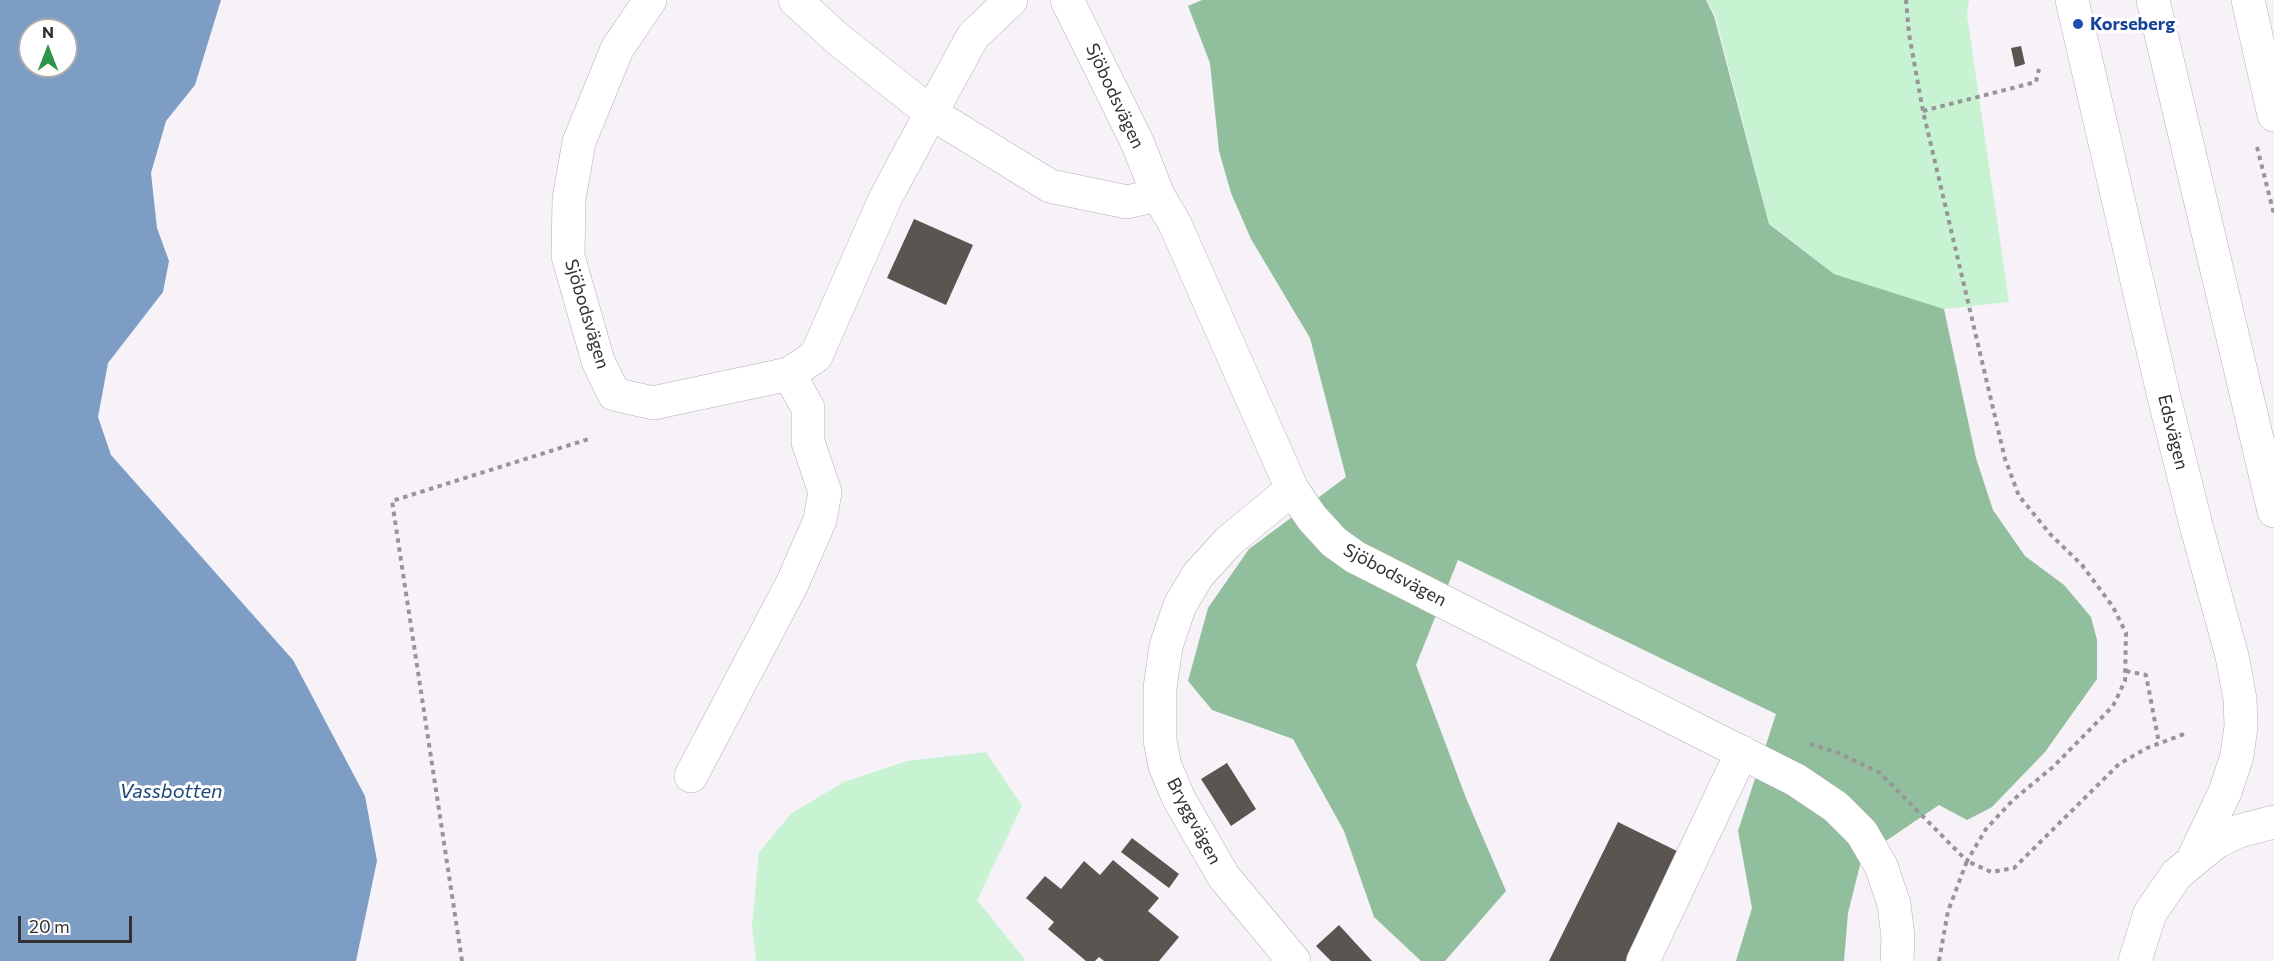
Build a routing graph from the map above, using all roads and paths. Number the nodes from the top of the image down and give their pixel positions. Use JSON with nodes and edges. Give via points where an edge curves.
{"nodes":[{"id":1,"x":650,"y":0,"type":"edge"},
{"id":2,"x":795,"y":0,"type":"edge"},
{"id":3,"x":1011,"y":0,"type":"edge"},
{"id":4,"x":1067,"y":0,"type":"edge"},
{"id":5,"x":1906,"y":0,"type":"edge"},
{"id":6,"x":2072,"y":0,"type":"edge"},
{"id":7,"x":2153,"y":0,"type":"edge"},
{"id":8,"x":2248,"y":0,"type":"edge"},
{"id":9,"x":2039,"y":69,"type":"dead end"},
{"id":10,"x":1923,"y":111,"type":"junction"},
{"id":11,"x":931,"y":112,"type":"junction"},
{"id":12,"x":2274,"y":115,"type":"edge"},
{"id":13,"x":1158,"y":195,"type":"junction"},
{"id":14,"x":789,"y":374,"type":"junction"},
{"id":15,"x":592,"y":438,"type":"dead end"},
{"id":16,"x":1292,"y":489,"type":"junction"},
{"id":17,"x":2274,"y":512,"type":"edge"},
{"id":18,"x":2126,"y":671,"type":"junction"},
{"id":19,"x":2187,"y":733,"type":"dead end"},
{"id":20,"x":2159,"y":743,"type":"junction"},
{"id":21,"x":1756,"y":759,"type":"junction"},
{"id":22,"x":692,"y":776,"type":"dead end"},
{"id":23,"x":2274,"y":822,"type":"edge"},
{"id":24,"x":2194,"y":857,"type":"junction"},
{"id":25,"x":1967,"y":861,"type":"junction"},
{"id":26,"x":2135,"y":960,"type":"edge"},
{"id":27,"x":462,"y":961,"type":"edge"},
{"id":28,"x":1294,"y":961,"type":"edge"},
{"id":29,"x":1643,"y":961,"type":"edge"},
{"id":30,"x":1898,"y":961,"type":"edge"},
{"id":31,"x":1939,"y":961,"type":"edge"}],
"edges":[{"from":1,"to":14,"type":"street","name":"Sjöbodsvägen","via":[[617,49],[579,142],[569,199],[568,256],[598,362],[614,394],[653,403]]},
{"from":2,"to":11,"type":"street"},
{"from":3,"to":11,"type":"street","name":"Sjöbodsvägen","via":[[973,36]]},
{"from":4,"to":13,"type":"street","name":"Sjöbodsvägen","via":[[1124,115]]},
{"from":5,"to":10,"type":"path"},
{"from":6,"to":24,"type":"street","name":"Edsvägen","via":[[2166,404],[2240,699],[2237,756],[2225,792]]},
{"from":7,"to":17,"type":"street"},
{"from":8,"to":12,"type":"street"},
{"from":9,"to":10,"type":"path","via":[[2036,82]]},
{"from":10,"to":18,"type":"path","via":[[2005,459],[2019,496],[2082,565],[2113,607],[2126,633]]},
{"from":11,"to":13,"type":"street","via":[[1050,186],[1127,202]]},
{"from":11,"to":14,"type":"street","name":"Sjöbodsvägen","via":[[885,199],[816,356]]},
{"from":13,"to":16,"type":"street","name":"Sjöbodsvägen","via":[[1175,224]]},
{"from":14,"to":22,"type":"street","via":[[808,408],[808,442],[825,492],[820,520],[792,584]]},
{"from":15,"to":27,"type":"path","via":[[392,501]]},
{"from":16,"to":21,"type":"street","name":"Sjöbodsvägen","via":[[1334,542],[1355,557]]},
{"from":16,"to":28,"type":"street","name":"Bryggvägen","via":[[1228,542],[1198,575],[1180,605],[1166,646],[1160,688],[1160,740],[1165,766],[1179,800],[1224,877]]},
{"from":18,"to":20,"type":"path","via":[[2146,675]]},
{"from":18,"to":25,"type":"path","via":[[2113,706],[2053,767],[2013,800],[1986,829]]},
{"from":19,"to":20,"type":"path"},
{"from":20,"to":25,"type":"path","via":[[2119,764],[2014,868],[1991,872]]},
{"from":21,"to":25,"type":"path","via":[[1799,743],[1842,754],[1880,773]]},
{"from":21,"to":29,"type":"street"},
{"from":21,"to":30,"type":"street","name":"Sjöbodsvägen","via":[[1836,807],[1862,833],[1881,866],[1894,904]]},
{"from":23,"to":24,"type":"street","via":[[2239,831]]},
{"from":24,"to":26,"type":"street","via":[[2150,913]]},
{"from":25,"to":31,"type":"path","via":[[1948,911]]}]}
